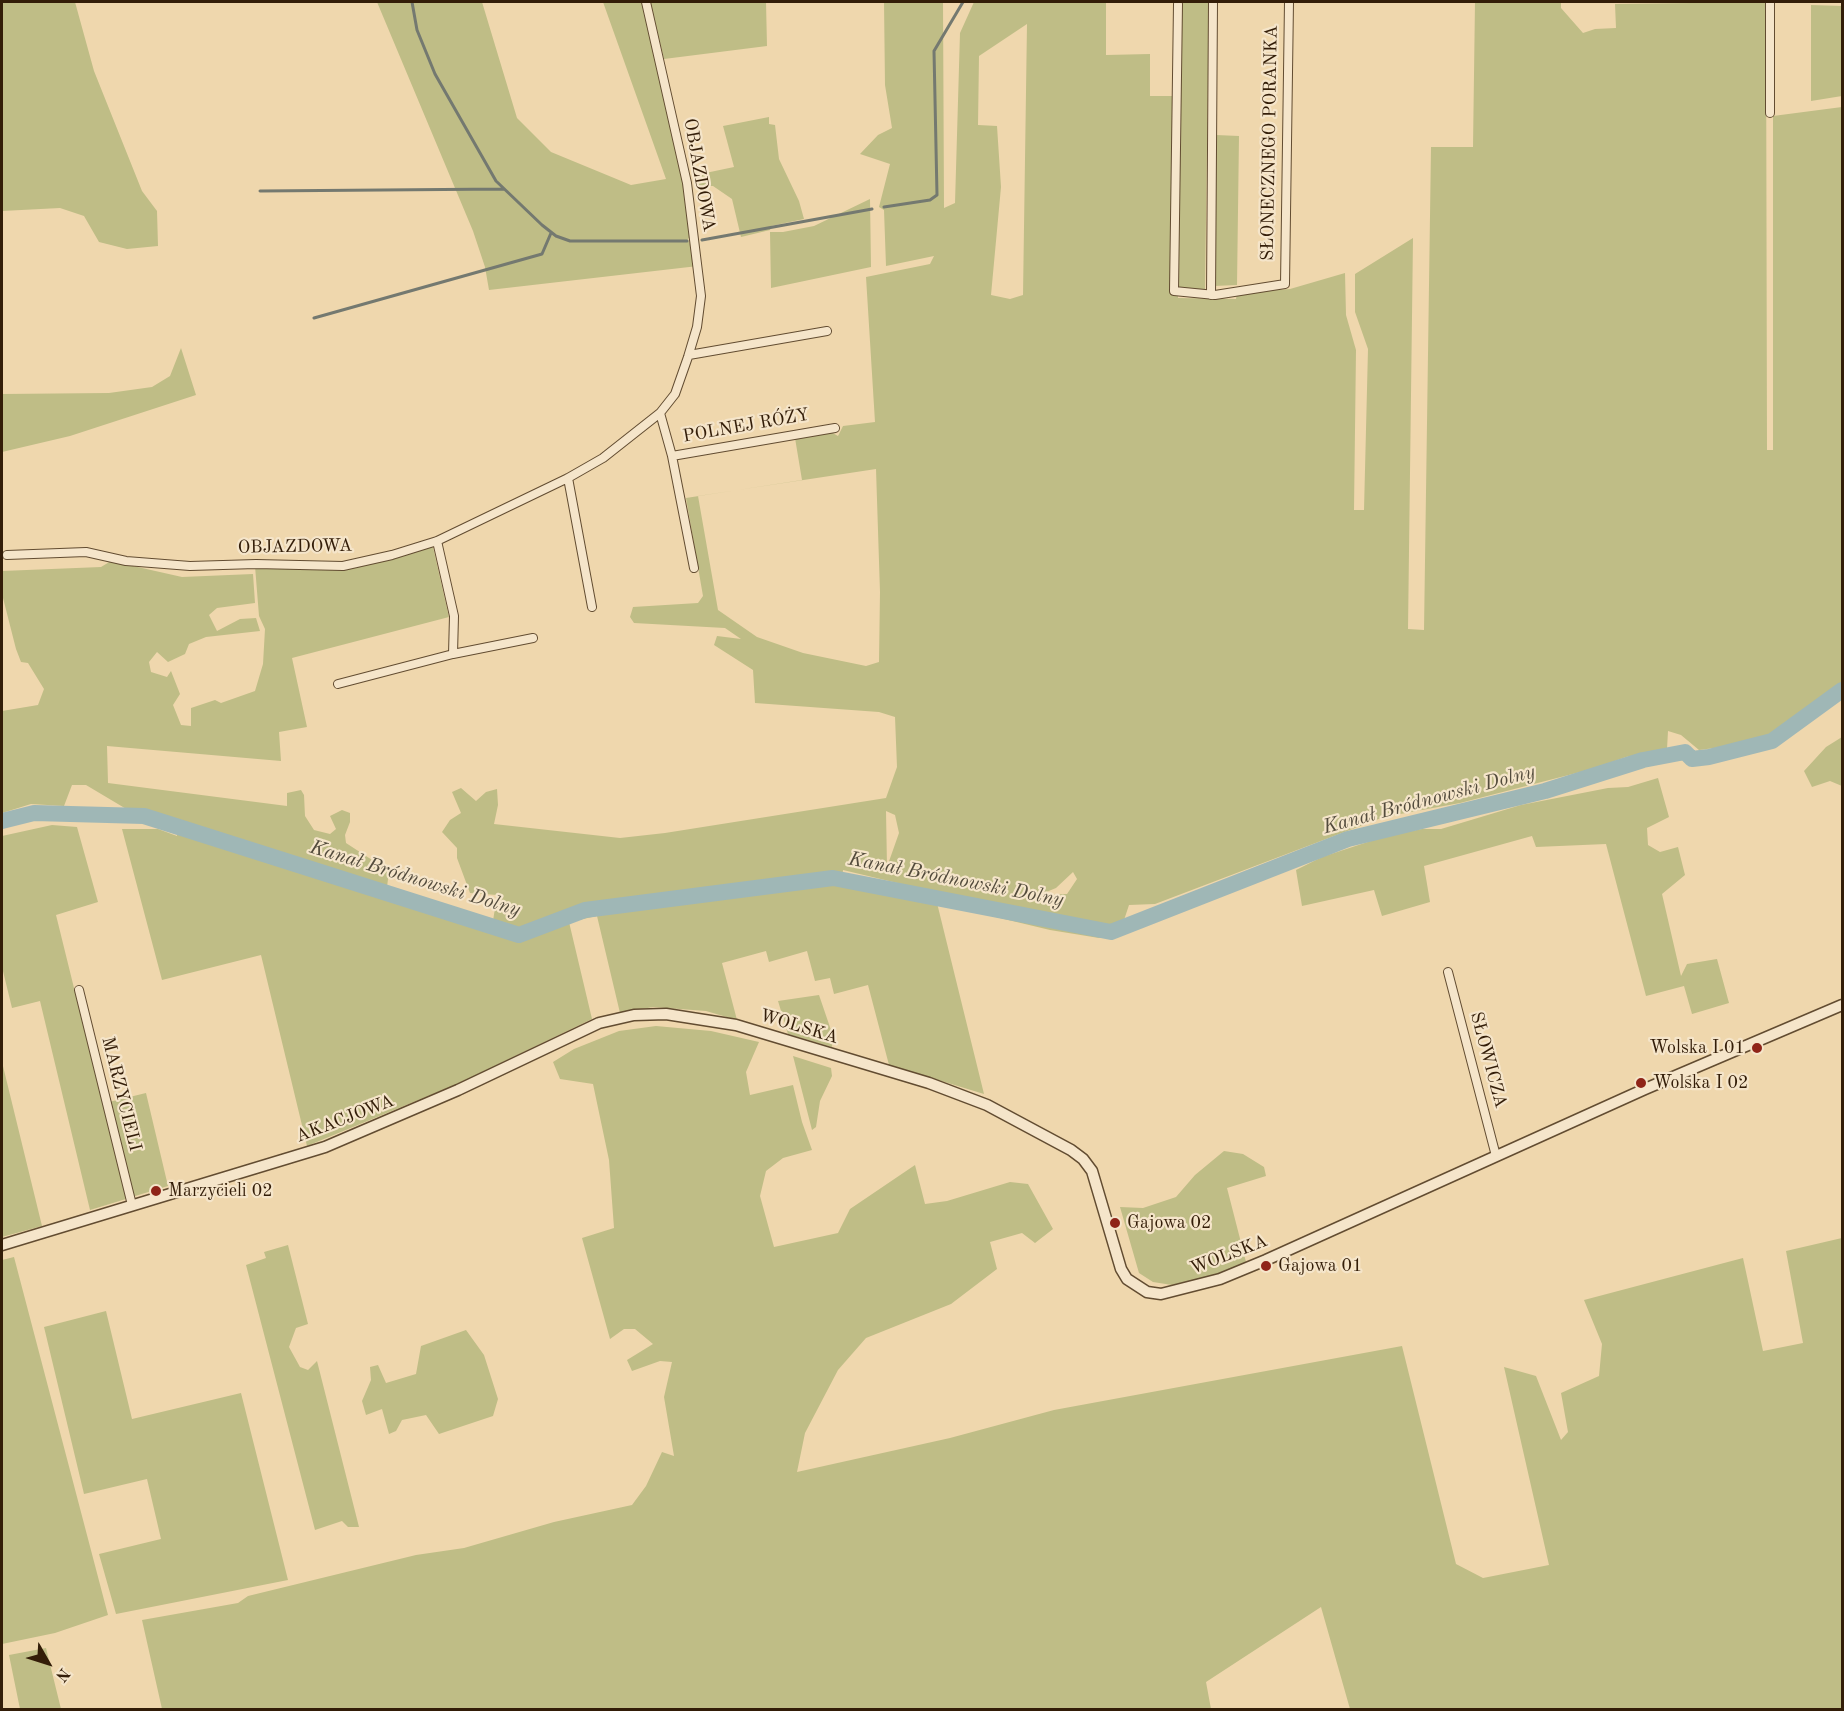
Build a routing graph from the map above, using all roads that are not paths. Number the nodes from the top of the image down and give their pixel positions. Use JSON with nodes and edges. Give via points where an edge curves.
{"nodes":[{"id":1,"x":646,"y":2,"type":"edge"},
{"id":2,"x":1213,"y":2,"type":"edge"},
{"id":3,"x":1289,"y":2,"type":"edge"},
{"id":4,"x":1770,"y":2,"type":"edge"},
{"id":5,"x":1178,"y":4,"type":"dead end"},
{"id":6,"x":1770,"y":113,"type":"dead end"},
{"id":7,"x":1211,"y":295,"type":"junction"},
{"id":8,"x":827,"y":331,"type":"dead end"},
{"id":9,"x":689,"y":355,"type":"junction"},
{"id":10,"x":660,"y":413,"type":"junction"},
{"id":11,"x":835,"y":428,"type":"dead end"},
{"id":12,"x":672,"y":456,"type":"junction"},
{"id":13,"x":568,"y":478,"type":"junction"},
{"id":14,"x":437,"y":541,"type":"junction"},
{"id":15,"x":7,"y":555,"type":"dead end"},
{"id":16,"x":694,"y":568,"type":"dead end"},
{"id":17,"x":592,"y":607,"type":"dead end"},
{"id":18,"x":533,"y":638,"type":"dead end"},
{"id":19,"x":453,"y":654,"type":"junction"},
{"id":20,"x":338,"y":684,"type":"dead end"},
{"id":21,"x":1448,"y":972,"type":"dead end"},
{"id":22,"x":79,"y":990,"type":"dead end"},
{"id":23,"x":1842,"y":1005,"type":"edge"},
{"id":24,"x":692,"y":1017,"type":"joint"},
{"id":25,"x":1496,"y":1156,"type":"junction"},
{"id":26,"x":132,"y":1205,"type":"junction"},
{"id":27,"x":2,"y":1245,"type":"edge"}],
"edges":[{"from":1,"to":9,"type":"street","name":"OBJAZDOWA","via":[[687,183],[697,263],[701,296]]},
{"from":2,"to":7,"type":"street"},
{"from":3,"to":7,"type":"street","name":"SŁONECZNEGO PORANKA","via":[[1285,284]]},
{"from":4,"to":6,"type":"street"},
{"from":5,"to":7,"type":"street","via":[[1174,291]]},
{"from":8,"to":9,"type":"street"},
{"from":9,"to":10,"type":"street","name":"OBJAZDOWA","via":[[675,394]]},
{"from":10,"to":12,"type":"street","name":"POLNEJ RÓŻY"},
{"from":10,"to":13,"type":"street","name":"OBJAZDOWA","via":[[603,458]]},
{"from":11,"to":12,"type":"street","name":"POLNEJ RÓŻY"},
{"from":12,"to":16,"type":"street"},
{"from":13,"to":14,"type":"street","name":"OBJAZDOWA"},
{"from":13,"to":17,"type":"street"},
{"from":14,"to":15,"type":"street","name":"OBJAZDOWA","via":[[343,566],[190,566],[126,561],[86,552]]},
{"from":14,"to":19,"type":"street","via":[[454,616]]},
{"from":18,"to":19,"type":"street"},
{"from":19,"to":20,"type":"street"},
{"from":21,"to":25,"type":"street","name":"SŁOWICZA"},
{"from":22,"to":26,"type":"street","name":"MARZYCIELI"},
{"from":23,"to":25,"type":"street","name":"WOLSKA"},
{"from":24,"to":25,"type":"street","name":"WOLSKA","via":[[745,1028],[949,1089],[1071,1150],[1092,1172],[1121,1269],[1134,1286],[1148,1292],[1184,1290],[1220,1279]]},
{"from":24,"to":26,"type":"street","name":"AKACJOWA","via":[[634,1015],[599,1023],[325,1147]]},
{"from":26,"to":27,"type":"street","name":"AKACJOWA"}]}
